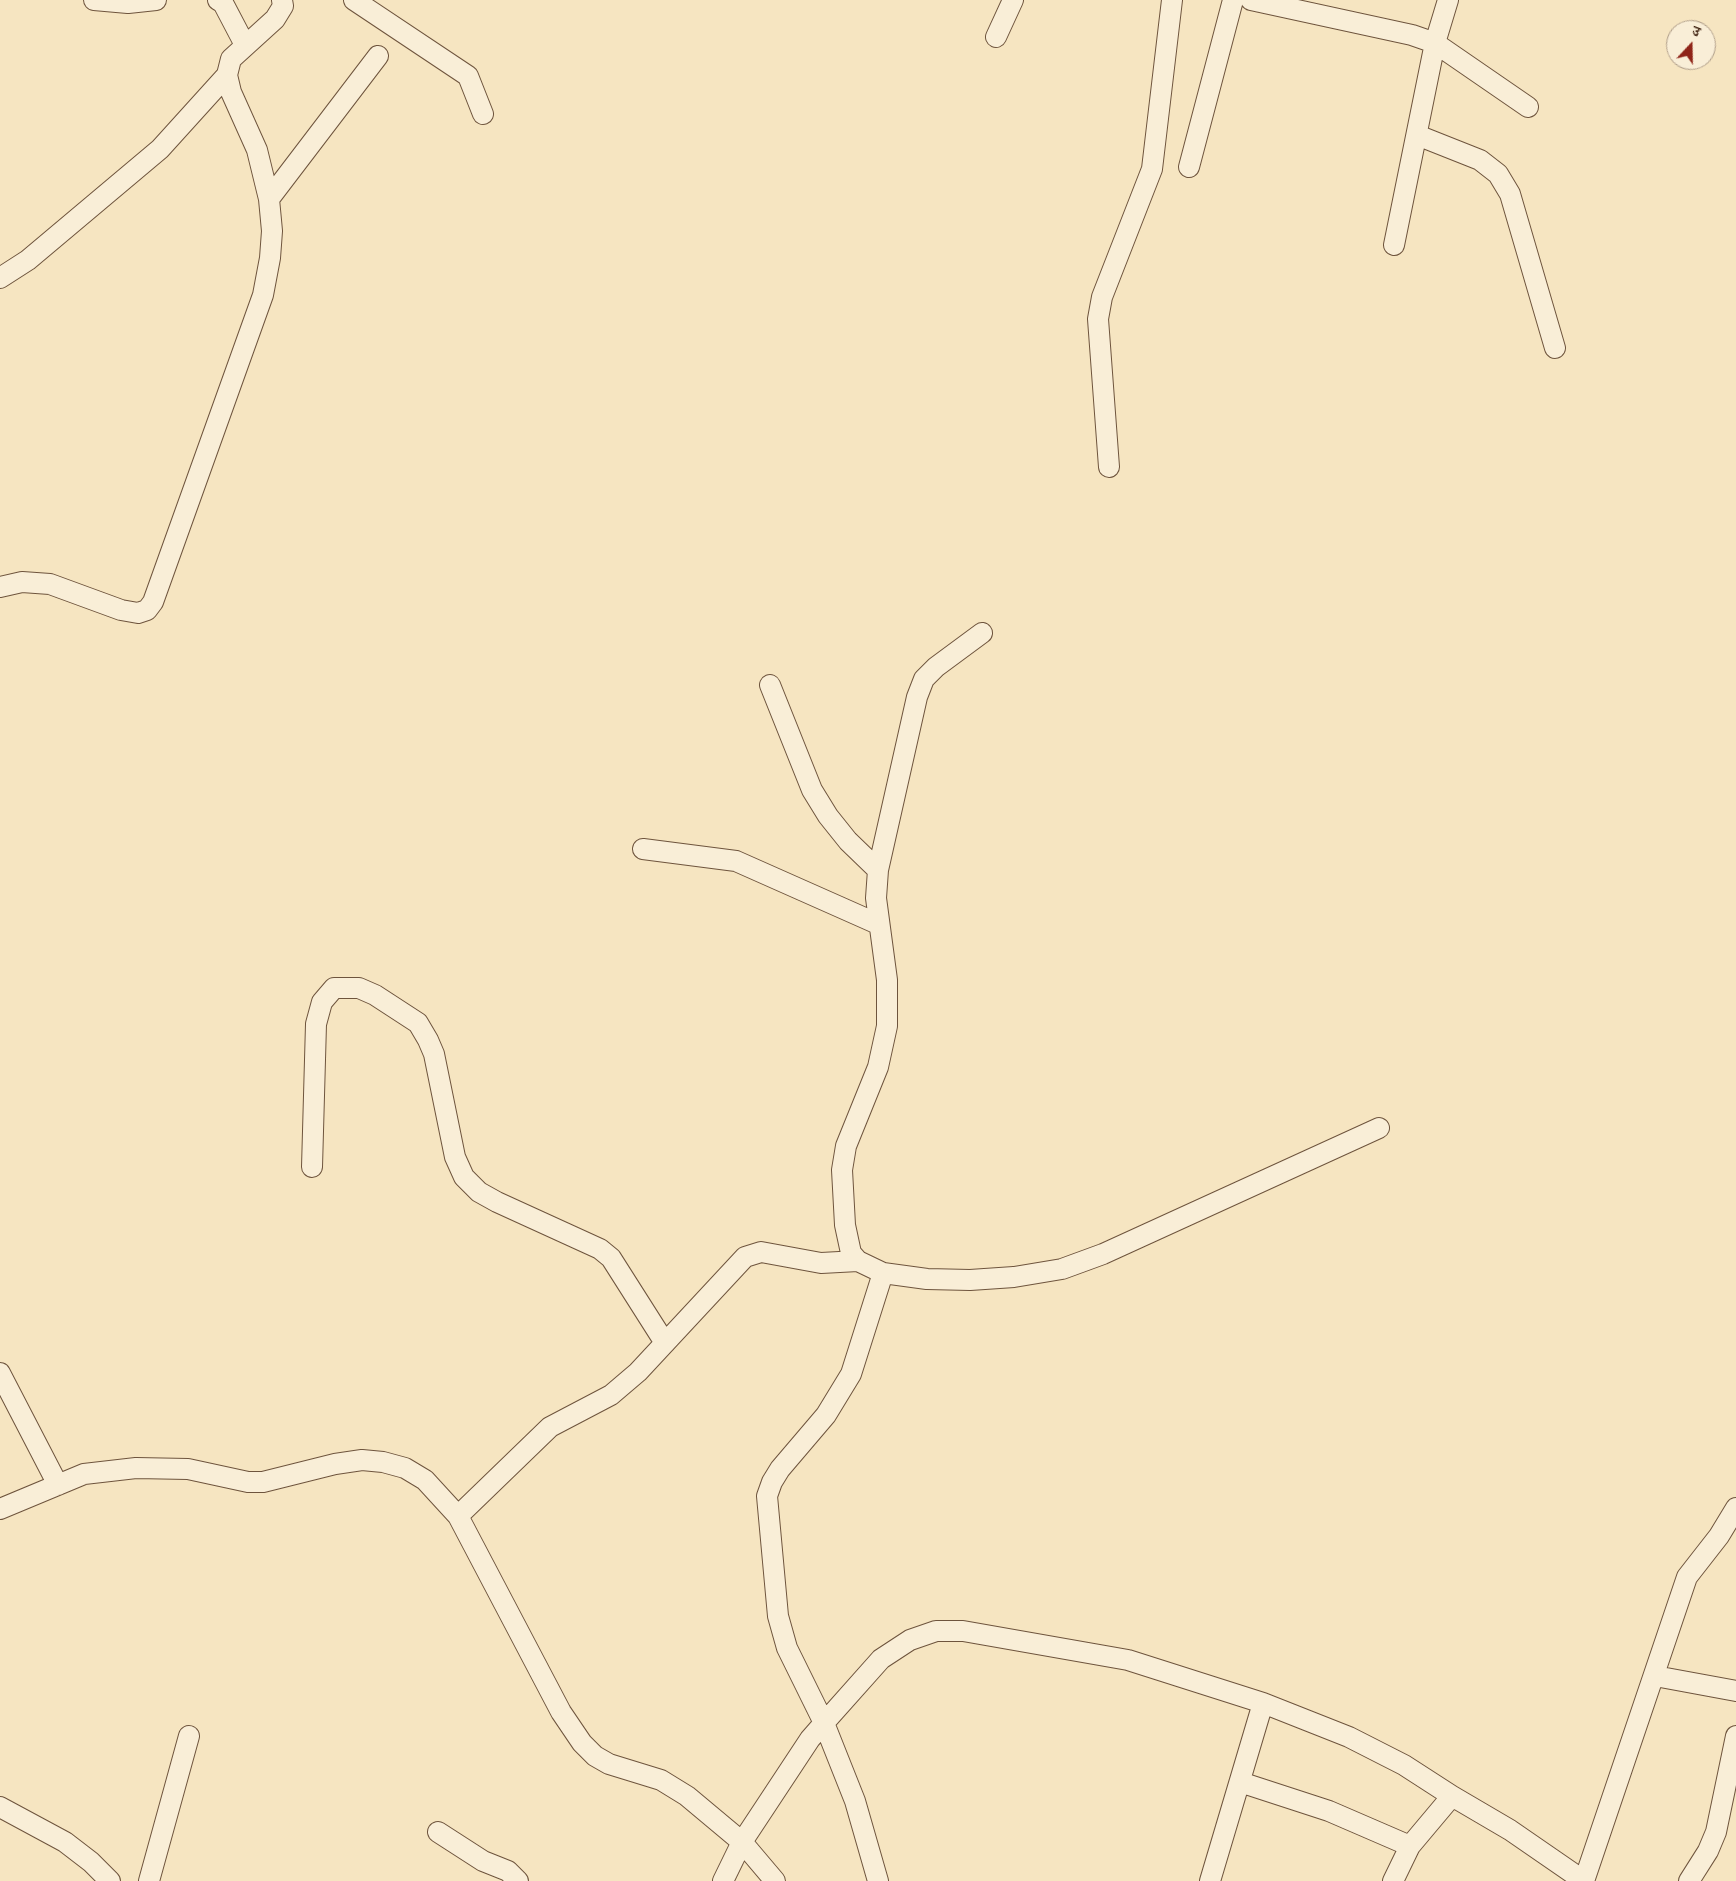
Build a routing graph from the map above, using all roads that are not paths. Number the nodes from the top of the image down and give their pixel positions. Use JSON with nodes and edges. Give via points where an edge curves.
{"nodes":[{"id":1,"x":94,"y":0,"type":"edge"},
{"id":2,"x":156,"y":0,"type":"edge"},
{"id":3,"x":218,"y":0,"type":"edge"},
{"id":4,"x":282,"y":0,"type":"edge"},
{"id":5,"x":354,"y":0,"type":"edge"},
{"id":6,"x":1012,"y":0,"type":"edge"},
{"id":7,"x":1172,"y":0,"type":"edge"},
{"id":8,"x":1233,"y":0,"type":"edge"},
{"id":9,"x":1251,"y":0,"type":"edge"},
{"id":10,"x":1448,"y":0,"type":"edge"},
{"id":11,"x":996,"y":37,"type":"dead end"},
{"id":12,"x":1435,"y":43,"type":"junction"},
{"id":13,"x":245,"y":45,"type":"junction"},
{"id":14,"x":378,"y":56,"type":"dead end"},
{"id":15,"x":227,"y":75,"type":"junction"},
{"id":16,"x":1528,"y":107,"type":"dead end"},
{"id":17,"x":483,"y":114,"type":"dead end"},
{"id":18,"x":1417,"y":135,"type":"junction"},
{"id":19,"x":1189,"y":168,"type":"dead end"},
{"id":20,"x":269,"y":200,"type":"junction"},
{"id":21,"x":1394,"y":245,"type":"dead end"},
{"id":22,"x":0,"y":278,"type":"edge"},
{"id":23,"x":1555,"y":348,"type":"dead end"},
{"id":24,"x":1109,"y":467,"type":"dead end"},
{"id":25,"x":0,"y":588,"type":"edge"},
{"id":26,"x":982,"y":633,"type":"dead end"},
{"id":27,"x":770,"y":685,"type":"dead end"},
{"id":28,"x":643,"y":848,"type":"dead end"},
{"id":29,"x":878,"y":870,"type":"junction"},
{"id":30,"x":878,"y":924,"type":"junction"},
{"id":31,"x":1379,"y":1128,"type":"dead end"},
{"id":32,"x":312,"y":1168,"type":"dead end"},
{"id":33,"x":858,"y":1261,"type":"junction"},
{"id":34,"x":883,"y":1273,"type":"junction"},
{"id":35,"x":665,"y":1343,"type":"junction"},
{"id":36,"x":0,"y":1373,"type":"edge"},
{"id":37,"x":58,"y":1485,"type":"junction"},
{"id":38,"x":1736,"y":1508,"type":"edge"},
{"id":39,"x":0,"y":1509,"type":"edge"},
{"id":40,"x":458,"y":1516,"type":"junction"},
{"id":41,"x":1655,"y":1676,"type":"junction"},
{"id":42,"x":1736,"y":1691,"type":"edge"},
{"id":43,"x":1263,"y":1703,"type":"junction"},
{"id":44,"x":824,"y":1723,"type":"junction"},
{"id":45,"x":189,"y":1736,"type":"dead end"},
{"id":46,"x":1736,"y":1736,"type":"edge"},
{"id":47,"x":1240,"y":1782,"type":"junction"},
{"id":48,"x":1452,"y":1796,"type":"junction"},
{"id":49,"x":0,"y":1807,"type":"edge"},
{"id":50,"x":438,"y":1832,"type":"dead end"},
{"id":51,"x":742,"y":1842,"type":"junction"},
{"id":52,"x":1410,"y":1846,"type":"junction"},
{"id":53,"x":110,"y":1881,"type":"edge"},
{"id":54,"x":149,"y":1881,"type":"edge"},
{"id":55,"x":518,"y":1881,"type":"edge"},
{"id":56,"x":723,"y":1881,"type":"edge"},
{"id":57,"x":775,"y":1881,"type":"edge"},
{"id":58,"x":878,"y":1881,"type":"edge"},
{"id":59,"x":1210,"y":1881,"type":"edge"},
{"id":60,"x":1393,"y":1881,"type":"edge"},
{"id":61,"x":1584,"y":1881,"type":"edge"},
{"id":62,"x":1689,"y":1881,"type":"edge"}],
"edges":[{"from":1,"to":2,"type":"street","via":[[128,3]]},
{"from":3,"to":13,"type":"street","via":[[223,2]]},
{"from":4,"to":13,"type":"street","via":[[283,6],[275,19]]},
{"from":5,"to":17,"type":"street","via":[[468,76]]},
{"from":6,"to":11,"type":"street"},
{"from":7,"to":24,"type":"street","via":[[1152,169],[1102,297],[1098,319]]},
{"from":8,"to":19,"type":"street"},
{"from":9,"to":12,"type":"street","via":[[1412,35]]},
{"from":10,"to":12,"type":"street"},
{"from":12,"to":16,"type":"street"},
{"from":12,"to":18,"type":"street"},
{"from":13,"to":15,"type":"street","via":[[231,59]]},
{"from":14,"to":20,"type":"street"},
{"from":15,"to":20,"type":"street","via":[[256,150]]},
{"from":15,"to":22,"type":"street","via":[[160,149],[28,260]]},
{"from":18,"to":21,"type":"street"},
{"from":18,"to":23,"type":"street","via":[[1480,160],[1498,174],[1510,194]]},
{"from":20,"to":25,"type":"street","via":[[272,230],[263,295],[153,602],[147,610],[138,613],[50,584],[22,582]]},
{"from":26,"to":29,"type":"street","via":[[924,679],[917,697]]},
{"from":27,"to":29,"type":"street","via":[[812,790],[848,842]]},
{"from":28,"to":30,"type":"street","via":[[736,861]]},
{"from":29,"to":30,"type":"street"},
{"from":30,"to":33,"type":"street","via":[[887,980],[887,1026],[878,1067],[846,1146],[842,1170],[846,1234],[851,1253]]},
{"from":31,"to":34,"type":"street","via":[[1103,1254],[1062,1269],[1014,1278],[970,1280]]},
{"from":32,"to":35,"type":"street","via":[[316,1024],[322,1002],[334,988],[359,988],[418,1023],[428,1040],[434,1054],[455,1157],[464,1177],[479,1192],[497,1202],[600,1249],[611,1258]]},
{"from":33,"to":34,"type":"street"},
{"from":33,"to":35,"type":"street","via":[[821,1263],[761,1252],[752,1254],[745,1257]]},
{"from":34,"to":44,"type":"street","via":[[851,1374],[826,1415],[780,1469],[768,1496],[778,1616],[787,1648]]},
{"from":35,"to":40,"type":"street","via":[[611,1395],[550,1427]]},
{"from":36,"to":37,"type":"street"},
{"from":37,"to":39,"type":"street"},
{"from":37,"to":40,"type":"street","via":[[84,1474],[160,1467],[263,1482],[362,1460],[383,1462],[412,1472],[425,1480]]},
{"from":38,"to":41,"type":"street","via":[[1687,1577]]},
{"from":40,"to":51,"type":"street","via":[[561,1712],[582,1743],[594,1756],[609,1764],[674,1787]]},
{"from":41,"to":42,"type":"street"},
{"from":41,"to":61,"type":"street"},
{"from":43,"to":44,"type":"street","via":[[1128,1660],[963,1631],[936,1631],[910,1640],[881,1659]]},
{"from":43,"to":47,"type":"street"},
{"from":43,"to":48,"type":"street","via":[[1349,1737],[1404,1765]]},
{"from":44,"to":51,"type":"street"},
{"from":44,"to":58,"type":"street","via":[[855,1800]]},
{"from":45,"to":54,"type":"street"},
{"from":46,"to":62,"type":"street","via":[[1716,1832]]},
{"from":47,"to":52,"type":"street","via":[[1329,1810]]},
{"from":47,"to":59,"type":"street"},
{"from":48,"to":52,"type":"street"},
{"from":48,"to":61,"type":"street","via":[[1510,1830]]},
{"from":49,"to":53,"type":"street","via":[[65,1842]]},
{"from":50,"to":55,"type":"street","via":[[483,1861],[508,1870]]},
{"from":51,"to":56,"type":"street"},
{"from":51,"to":57,"type":"street"},
{"from":52,"to":60,"type":"street"}]}
